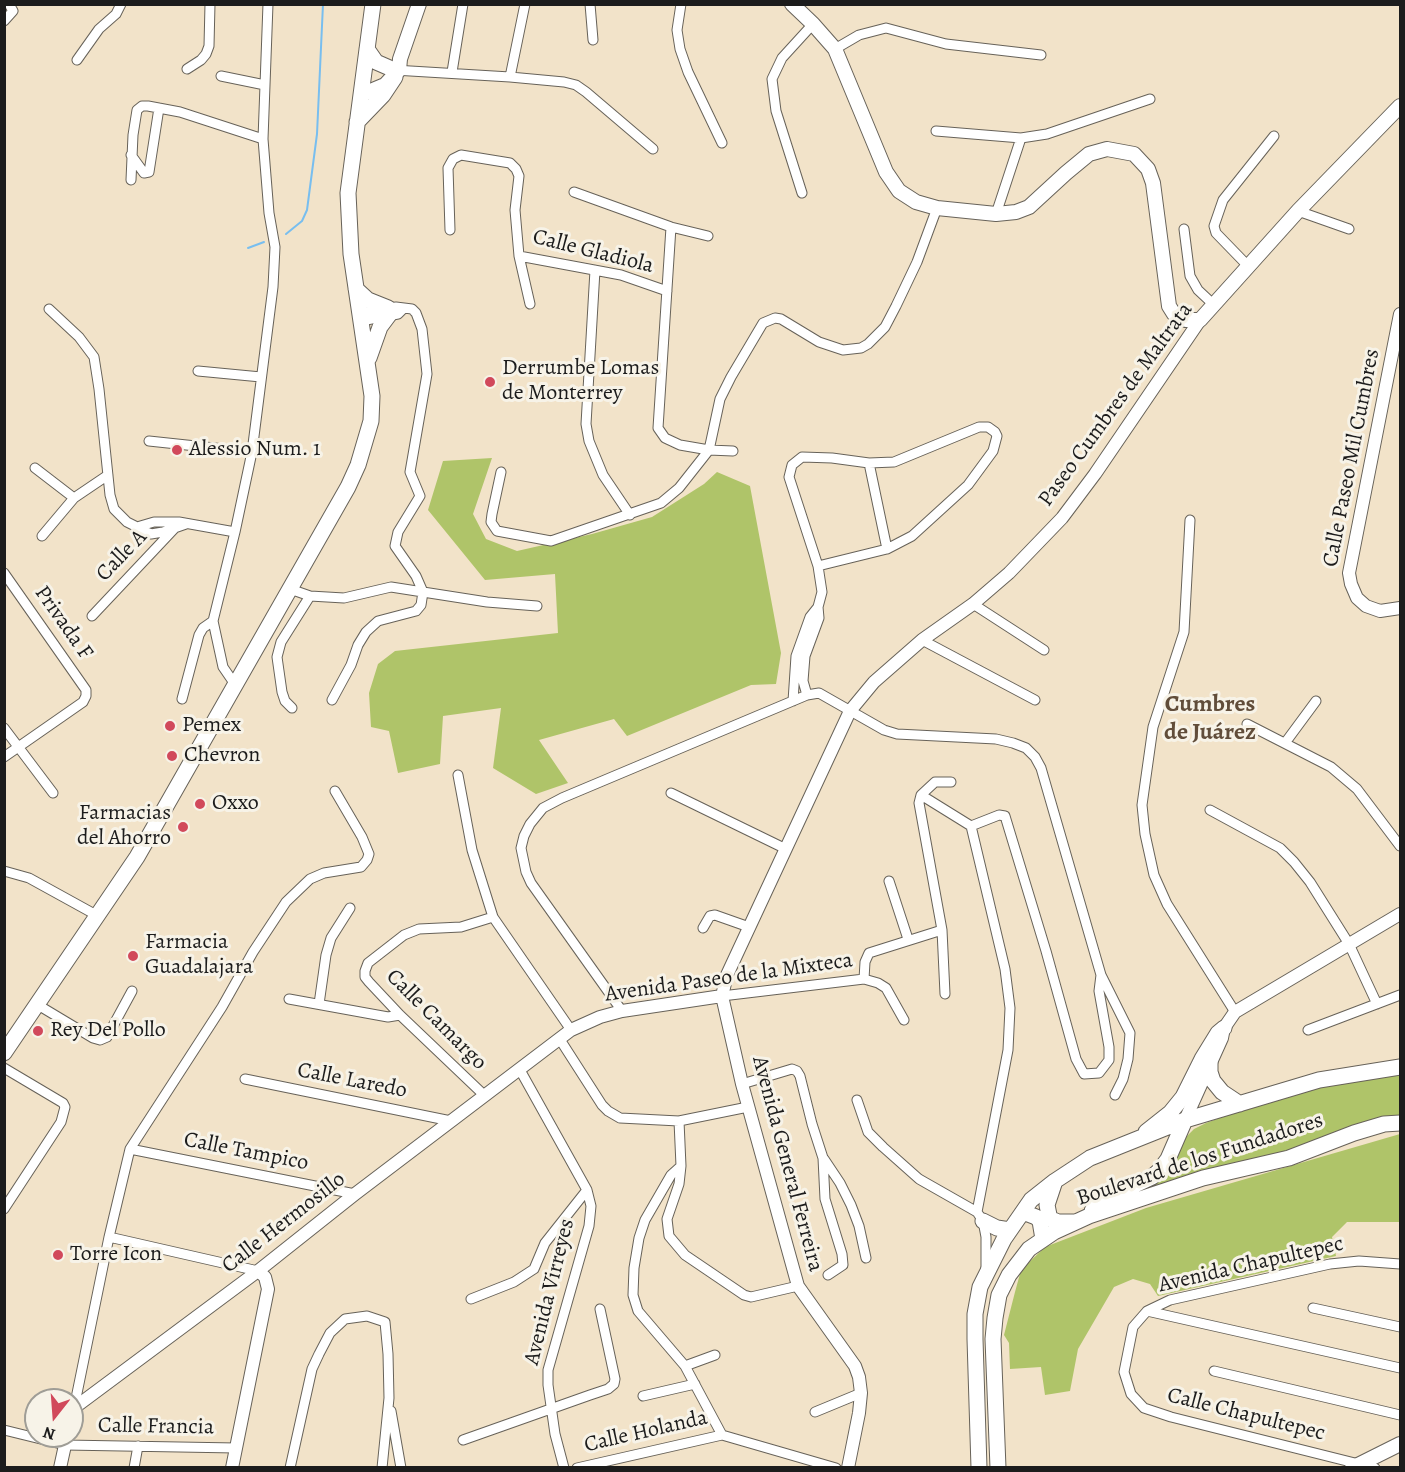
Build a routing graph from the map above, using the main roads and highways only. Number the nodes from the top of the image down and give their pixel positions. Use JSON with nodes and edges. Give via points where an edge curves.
{"nodes":[{"id":1,"x":373,"y":4,"type":"edge"},
{"id":2,"x":419,"y":4,"type":"edge"},
{"id":3,"x":792,"y":4,"type":"edge"},
{"id":4,"x":367,"y":49,"type":"junction"},
{"id":5,"x":397,"y":69,"type":"junction"},
{"id":6,"x":362,"y":87,"type":"junction"},
{"id":7,"x":1401,"y":106,"type":"edge"},
{"id":8,"x":357,"y":122,"type":"junction"},
{"id":9,"x":356,"y":289,"type":"junction"},
{"id":10,"x":368,"y":361,"type":"junction"},
{"id":11,"x":1224,"y":1028,"type":"road end"},
{"id":12,"x":4,"y":1053,"type":"edge"},
{"id":13,"x":1210,"y":1063,"type":"road end"},
{"id":14,"x":1401,"y":1067,"type":"edge"},
{"id":15,"x":1240,"y":1104,"type":"junction"},
{"id":16,"x":1185,"y":1120,"type":"junction"},
{"id":17,"x":1401,"y":1123,"type":"edge"},
{"id":18,"x":1135,"y":1140,"type":"junction"},
{"id":19,"x":1055,"y":1181,"type":"junction"},
{"id":20,"x":1023,"y":1212,"type":"junction"},
{"id":21,"x":980,"y":1216,"type":"road end"},
{"id":22,"x":1083,"y":1219,"type":"junction"},
{"id":23,"x":1010,"y":1230,"type":"junction"},
{"id":24,"x":1043,"y":1239,"type":"junction"},
{"id":25,"x":1401,"y":1444,"type":"edge"},
{"id":26,"x":1356,"y":1466,"type":"edge"},
{"id":27,"x":979,"y":1467,"type":"edge"},
{"id":28,"x":998,"y":1467,"type":"edge"}],
"edges":[{"from":1,"to":4,"type":"main road"},
{"from":2,"to":5,"type":"main road"},
{"from":3,"to":7,"type":"main road","name":"Paseo Cumbres de Maltrata","via":[[835,49],[886,172],[899,191],[916,202],[996,214],[1016,212],[1029,207],[1089,154],[1107,149],[1134,154],[1148,169],[1153,183],[1169,306],[1186,320],[1200,320]]},
{"from":4,"to":5,"type":"main road","via":[[376,62]]},
{"from":4,"to":6,"type":"main road"},
{"from":5,"to":6,"type":"main road","via":[[385,85]]},
{"from":5,"to":8,"type":"main road","via":[[383,94]]},
{"from":6,"to":8,"type":"main road"},
{"from":8,"to":9,"type":"main road","via":[[348,206]]},
{"from":9,"to":10,"type":"main road"},
{"from":9,"to":10,"type":"main road","via":[[368,300],[394,311],[381,327]]},
{"from":10,"to":12,"type":"main road","via":[[372,410],[367,437],[348,487],[161,817]]},
{"from":11,"to":18,"type":"main road","via":[[1202,1059],[1183,1097],[1170,1113]]},
{"from":13,"to":15,"type":"main road","via":[[1213,1081]]},
{"from":14,"to":15,"type":"main road","name":"Boulevard de los Fundadores","via":[[1319,1080]]},
{"from":15,"to":16,"type":"main road","name":"Boulevard de los Fundadores"},
{"from":16,"to":18,"type":"main road","name":"Boulevard de los Fundadores"},
{"from":16,"to":22,"type":"main road","via":[[1159,1171],[1096,1206]]},
{"from":17,"to":22,"type":"main road","name":"Boulevard de los Fundadores","via":[[1353,1133],[1289,1158],[1203,1178]]},
{"from":18,"to":19,"type":"main road","name":"Boulevard de los Fundadores","via":[[1090,1158]]},
{"from":19,"to":20,"type":"main road","name":"Boulevard de los Fundadores"},
{"from":19,"to":22,"type":"main road","via":[[1047,1205],[1049,1215],[1058,1222]]},
{"from":20,"to":23,"type":"main road","name":"Boulevard de los Fundadores"},
{"from":20,"to":24,"type":"main road","via":[[1040,1221]]},
{"from":21,"to":23,"type":"main road","via":[[997,1228]]},
{"from":22,"to":24,"type":"main road","name":"Boulevard de los Fundadores"},
{"from":23,"to":27,"type":"main road","name":"Boulevard de los Fundadores","via":[[986,1272],[975,1314]]},
{"from":24,"to":28,"type":"main road","name":"Boulevard de los Fundadores","via":[[1029,1249],[999,1295],[993,1339]]},
{"from":25,"to":26,"type":"main road"}]}
